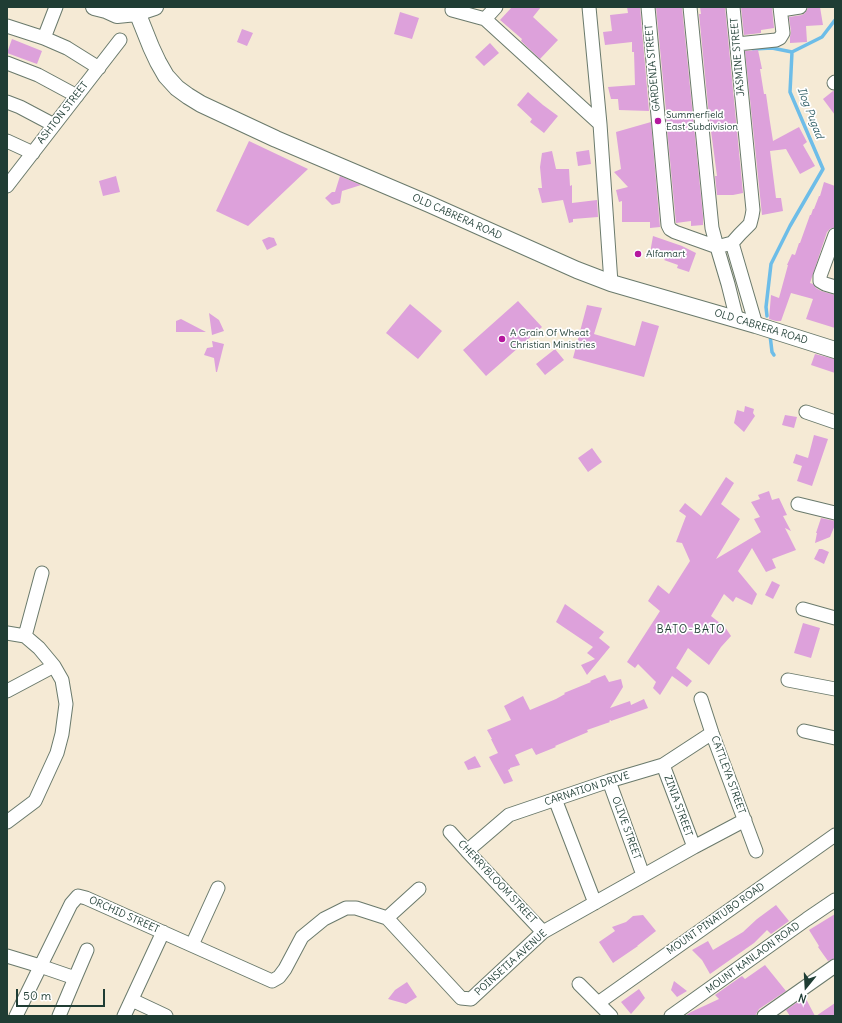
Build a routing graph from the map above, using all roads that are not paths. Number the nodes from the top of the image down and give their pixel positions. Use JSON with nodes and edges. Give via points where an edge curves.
{"nodes":[{"id":1,"x":56,"y":7,"type":"edge"},
{"id":2,"x":155,"y":7,"type":"edge"},
{"id":3,"x":496,"y":7,"type":"edge"},
{"id":4,"x":589,"y":7,"type":"edge"},
{"id":5,"x":648,"y":7,"type":"edge"},
{"id":6,"x":690,"y":7,"type":"edge"},
{"id":7,"x":733,"y":7,"type":"edge"},
{"id":8,"x":800,"y":7,"type":"edge"},
{"id":9,"x":103,"y":8,"type":"edge"},
{"id":10,"x":780,"y":8,"type":"edge"},
{"id":11,"x":136,"y":10,"type":"edge"},
{"id":12,"x":452,"y":10,"type":"dead end"},
{"id":13,"x":485,"y":19,"type":"junction"},
{"id":14,"x":7,"y":26,"type":"edge"},
{"id":15,"x":44,"y":38,"type":"junction"},
{"id":16,"x":120,"y":40,"type":"dead end"},
{"id":17,"x":737,"y":44,"type":"junction"},
{"id":18,"x":7,"y":63,"type":"edge"},
{"id":19,"x":99,"y":68,"type":"junction"},
{"id":20,"x":77,"y":96,"type":"junction"},
{"id":21,"x":7,"y":102,"type":"edge"},
{"id":22,"x":600,"y":124,"type":"junction"},
{"id":23,"x":54,"y":125,"type":"junction"},
{"id":24,"x":7,"y":141,"type":"edge"},
{"id":25,"x":33,"y":153,"type":"junction"},
{"id":26,"x":8,"y":184,"type":"edge"},
{"id":27,"x":835,"y":234,"type":"edge"},
{"id":28,"x":732,"y":243,"type":"junction"},
{"id":29,"x":717,"y":247,"type":"junction"},
{"id":30,"x":611,"y":283,"type":"junction"},
{"id":31,"x":835,"y":287,"type":"edge"},
{"id":32,"x":737,"y":320,"type":"junction"},
{"id":33,"x":756,"y":325,"type":"junction"},
{"id":34,"x":835,"y":350,"type":"edge"},
{"id":35,"x":806,"y":412,"type":"dead end"},
{"id":36,"x":835,"y":422,"type":"edge"},
{"id":37,"x":798,"y":504,"type":"dead end"},
{"id":38,"x":835,"y":513,"type":"edge"},
{"id":39,"x":42,"y":574,"type":"dead end"},
{"id":40,"x":803,"y":609,"type":"dead end"},
{"id":41,"x":835,"y":618,"type":"edge"},
{"id":42,"x":7,"y":633,"type":"edge"},
{"id":43,"x":25,"y":636,"type":"junction"},
{"id":44,"x":54,"y":666,"type":"junction"},
{"id":45,"x":788,"y":680,"type":"dead end"},
{"id":46,"x":835,"y":689,"type":"edge"},
{"id":47,"x":7,"y":691,"type":"edge"},
{"id":48,"x":701,"y":699,"type":"dead end"},
{"id":49,"x":804,"y":731,"type":"dead end"},
{"id":50,"x":712,"y":733,"type":"junction"},
{"id":51,"x":835,"y":738,"type":"edge"},
{"id":52,"x":663,"y":765,"type":"junction"},
{"id":53,"x":609,"y":781,"type":"junction"},
{"id":54,"x":555,"y":799,"type":"junction"},
{"id":55,"x":745,"y":820,"type":"junction"},
{"id":56,"x":7,"y":822,"type":"edge"},
{"id":57,"x":450,"y":832,"type":"dead end"},
{"id":58,"x":835,"y":835,"type":"edge"},
{"id":59,"x":694,"y":847,"type":"junction"},
{"id":60,"x":467,"y":851,"type":"junction"},
{"id":61,"x":756,"y":851,"type":"dead end"},
{"id":62,"x":643,"y":875,"type":"junction"},
{"id":63,"x":218,"y":888,"type":"dead end"},
{"id":64,"x":419,"y":889,"type":"dead end"},
{"id":65,"x":835,"y":900,"type":"edge"},
{"id":66,"x":595,"y":903,"type":"junction"},
{"id":67,"x":387,"y":918,"type":"junction"},
{"id":68,"x":163,"y":932,"type":"junction"},
{"id":69,"x":543,"y":932,"type":"junction"},
{"id":70,"x":192,"y":945,"type":"junction"},
{"id":71,"x":87,"y":950,"type":"dead end"},
{"id":72,"x":7,"y":956,"type":"edge"},
{"id":73,"x":40,"y":966,"type":"junction"},
{"id":74,"x":835,"y":966,"type":"edge"},
{"id":75,"x":76,"y":978,"type":"junction"},
{"id":76,"x":272,"y":981,"type":"joint"},
{"id":77,"x":579,"y":984,"type":"dead end"},
{"id":78,"x":132,"y":1000,"type":"junction"},
{"id":79,"x":598,"y":1003,"type":"junction"},
{"id":80,"x":16,"y":1016,"type":"edge"},
{"id":81,"x":59,"y":1016,"type":"edge"},
{"id":82,"x":124,"y":1016,"type":"edge"},
{"id":83,"x":166,"y":1016,"type":"edge"},
{"id":84,"x":611,"y":1016,"type":"edge"},
{"id":85,"x":671,"y":1016,"type":"edge"},
{"id":86,"x":764,"y":1016,"type":"edge"}],
"edges":[{"from":1,"to":15,"type":"street"},
{"from":2,"to":11,"type":"street"},
{"from":3,"to":13,"type":"street"},
{"from":4,"to":22,"type":"street"},
{"from":5,"to":29,"type":"street","name":"GARDENIA STREET","via":[[668,225],[675,232]]},
{"from":6,"to":29,"type":"street","via":[[712,228]]},
{"from":7,"to":17,"type":"street","name":"JASMINE STREET"},
{"from":8,"to":10,"type":"street"},
{"from":9,"to":11,"type":"street","via":[[117,15]]},
{"from":10,"to":17,"type":"street","via":[[783,33],[780,38]]},
{"from":11,"to":30,"type":"street","name":"OLD CABRERA ROAD","via":[[166,76],[177,88],[201,104],[276,139]]},
{"from":12,"to":13,"type":"street"},
{"from":13,"to":22,"type":"street"},
{"from":14,"to":15,"type":"street"},
{"from":15,"to":19,"type":"street","via":[[67,48]]},
{"from":16,"to":19,"type":"street","name":"ASHTON STREET"},
{"from":17,"to":28,"type":"street","name":"JASMINE STREET","via":[[753,210],[750,224]]},
{"from":18,"to":20,"type":"street","via":[[38,75]]},
{"from":19,"to":20,"type":"street","name":"ASHTON STREET"},
{"from":20,"to":23,"type":"street","name":"ASHTON STREET"},
{"from":21,"to":23,"type":"street"},
{"from":22,"to":30,"type":"street"},
{"from":23,"to":25,"type":"street","name":"ASHTON STREET"},
{"from":24,"to":25,"type":"street"},
{"from":25,"to":26,"type":"street","name":"ASHTON STREET"},
{"from":27,"to":31,"type":"street","via":[[820,276],[820,281]]},
{"from":28,"to":29,"type":"street"},
{"from":28,"to":33,"type":"street"},
{"from":29,"to":32,"type":"street"},
{"from":30,"to":32,"type":"street","name":"OLD CABRERA ROAD"},
{"from":32,"to":33,"type":"street","name":"OLD CABRERA ROAD"},
{"from":33,"to":34,"type":"street","name":"OLD CABRERA ROAD"},
{"from":35,"to":36,"type":"street"},
{"from":37,"to":38,"type":"street"},
{"from":39,"to":43,"type":"street"},
{"from":40,"to":41,"type":"street"},
{"from":42,"to":43,"type":"street"},
{"from":43,"to":44,"type":"street"},
{"from":44,"to":47,"type":"street"},
{"from":44,"to":56,"type":"street","via":[[62,680],[66,704],[57,753],[35,801]]},
{"from":45,"to":46,"type":"street"},
{"from":48,"to":50,"type":"street","name":"CATTLEYA STREET"},
{"from":49,"to":51,"type":"street"},
{"from":50,"to":52,"type":"street","name":"CARNATION DRIVE"},
{"from":50,"to":55,"type":"street","name":"CATTLEYA STREET"},
{"from":52,"to":53,"type":"street","name":"CARNATION DRIVE"},
{"from":52,"to":59,"type":"street","name":"ZINIA STREET"},
{"from":53,"to":54,"type":"street","name":"CARNATION DRIVE"},
{"from":53,"to":62,"type":"street","name":"OLIVE STREET"},
{"from":54,"to":60,"type":"street","name":"CARNATION DRIVE","via":[[509,815]]},
{"from":54,"to":66,"type":"street"},
{"from":55,"to":59,"type":"street","name":"POINSETIA AVENUE"},
{"from":55,"to":61,"type":"street","name":"CATTLEYA STREET"},
{"from":57,"to":60,"type":"street","name":"CHERRYBLOOM STREET"},
{"from":58,"to":79,"type":"street","name":"MOUNT PINATUBO ROAD"},
{"from":59,"to":62,"type":"street","name":"POINSETIA AVENUE"},
{"from":60,"to":69,"type":"street","name":"CHERRYBLOOM STREET"},
{"from":62,"to":66,"type":"street","name":"POINSETIA AVENUE"},
{"from":63,"to":70,"type":"street"},
{"from":64,"to":67,"type":"street"},
{"from":65,"to":85,"type":"street","name":"MOUNT KANLAON ROAD"},
{"from":66,"to":69,"type":"street","name":"POINSETIA AVENUE"},
{"from":67,"to":69,"type":"street","name":"POINSETIA AVENUE","via":[[461,998],[471,998]]},
{"from":67,"to":76,"type":"street","name":"POINSETIA AVENUE","via":[[356,908],[346,908],[324,919],[302,937],[285,969]]},
{"from":68,"to":70,"type":"street","name":"ORCHID STREET"},
{"from":68,"to":73,"type":"street","name":"ORCHID STREET","via":[[78,896],[71,904]]},
{"from":68,"to":78,"type":"street"},
{"from":70,"to":76,"type":"street","name":"ORCHID STREET"},
{"from":71,"to":75,"type":"street"},
{"from":72,"to":73,"type":"street"},
{"from":73,"to":75,"type":"street"},
{"from":73,"to":80,"type":"street","name":"ORCHID STREET"},
{"from":74,"to":86,"type":"street"},
{"from":75,"to":81,"type":"street"},
{"from":77,"to":79,"type":"street"},
{"from":78,"to":82,"type":"street"},
{"from":78,"to":83,"type":"street"},
{"from":79,"to":84,"type":"street"}]}
